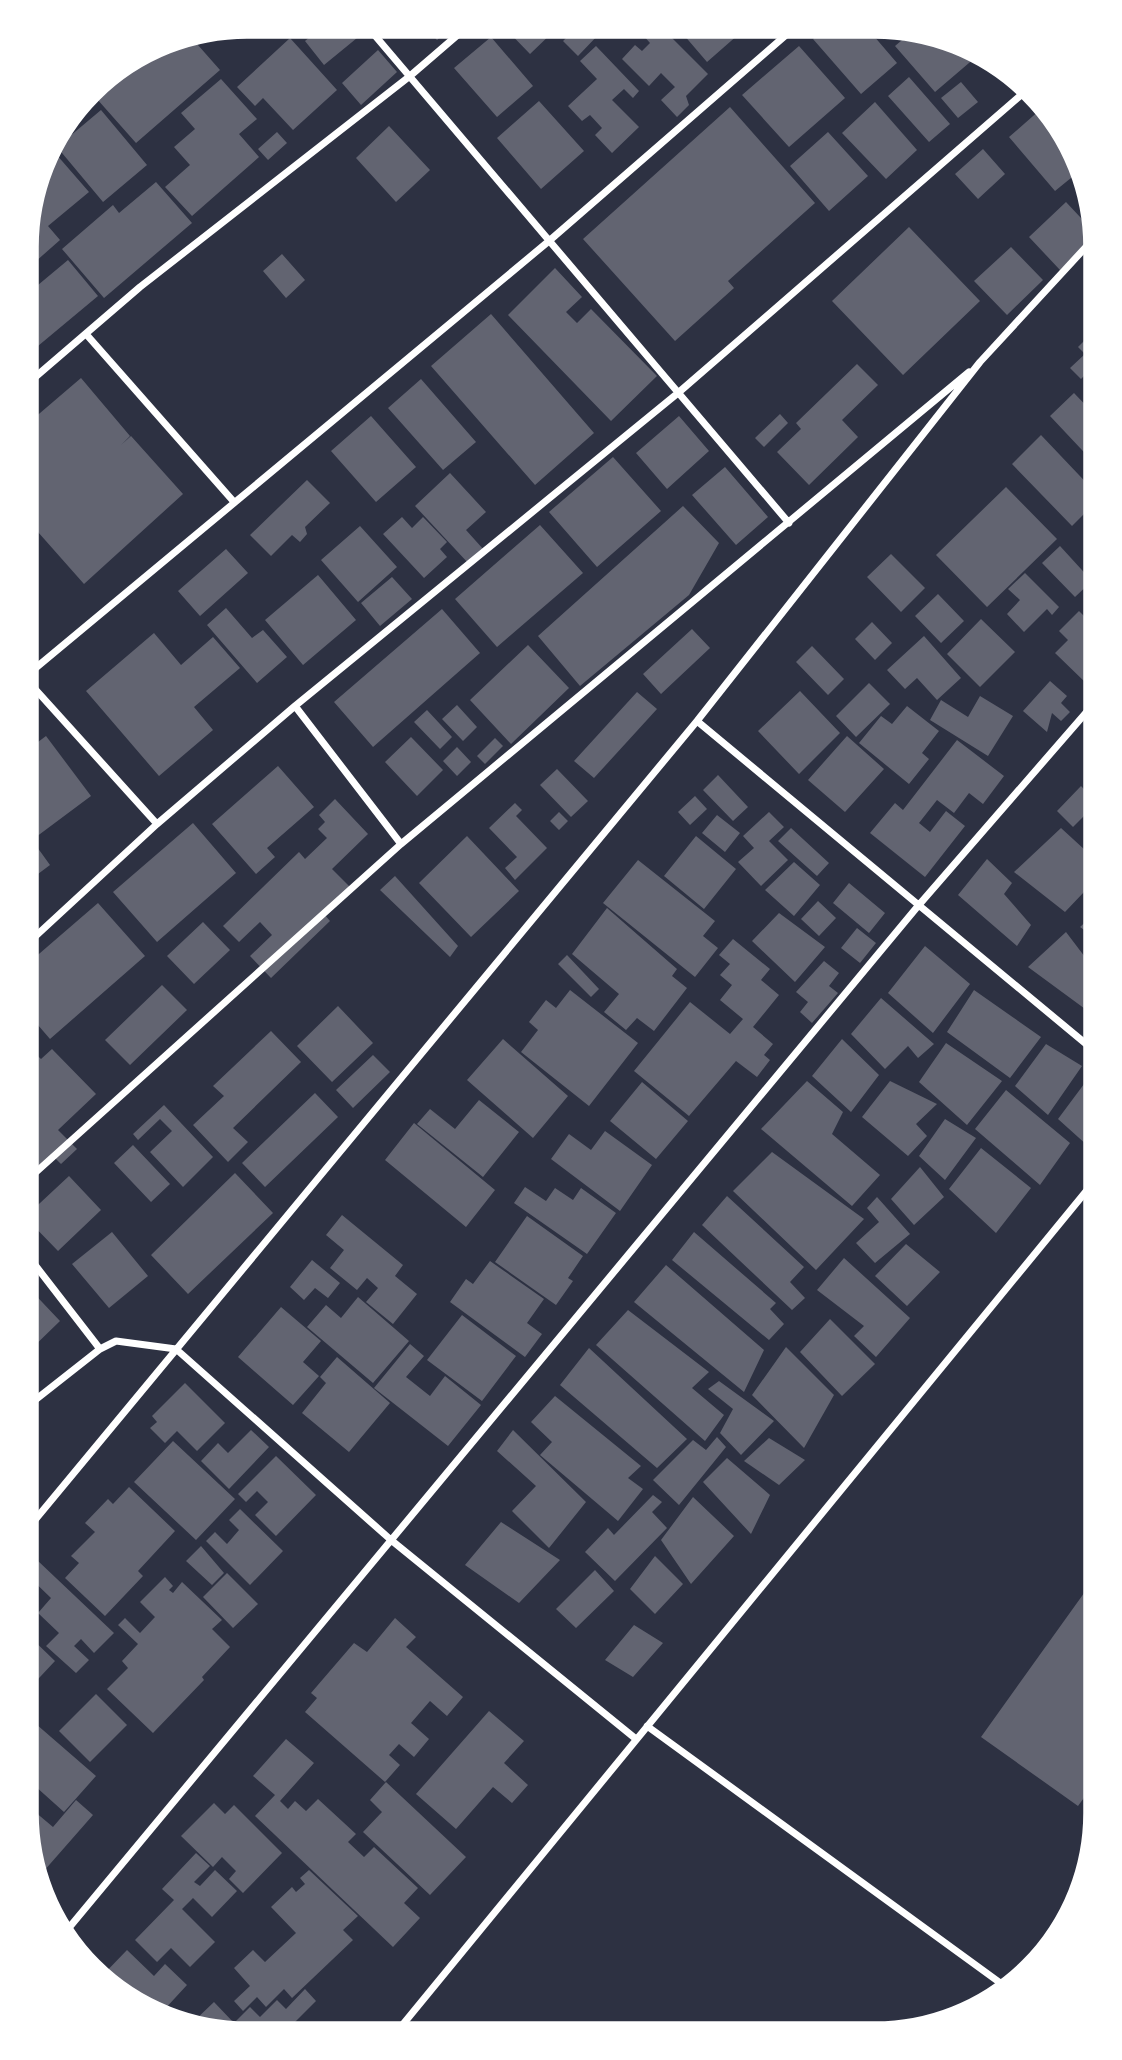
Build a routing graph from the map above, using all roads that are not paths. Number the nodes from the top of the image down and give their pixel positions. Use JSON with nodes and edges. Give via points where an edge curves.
{"nodes":[{"id":1,"x":376,"y":37,"type":"edge"},
{"id":2,"x":455,"y":37,"type":"edge"},
{"id":3,"x":784,"y":37,"type":"edge"},
{"id":4,"x":410,"y":76,"type":"junction"},
{"id":5,"x":1021,"y":96,"type":"edge"},
{"id":6,"x":550,"y":241,"type":"junction"},
{"id":7,"x":1085,"y":248,"type":"edge"},
{"id":8,"x":86,"y":334,"type":"junction"},
{"id":9,"x":980,"y":362,"type":"junction"},
{"id":10,"x":37,"y":376,"type":"edge"},
{"id":11,"x":678,"y":393,"type":"junction"},
{"id":12,"x":234,"y":502,"type":"junction"},
{"id":13,"x":789,"y":523,"type":"junction"},
{"id":14,"x":37,"y":669,"type":"edge"},
{"id":15,"x":37,"y":690,"type":"edge"},
{"id":16,"x":295,"y":706,"type":"junction"},
{"id":17,"x":1085,"y":714,"type":"edge"},
{"id":18,"x":697,"y":721,"type":"junction"},
{"id":19,"x":158,"y":824,"type":"junction"},
{"id":20,"x":401,"y":844,"type":"junction"},
{"id":21,"x":918,"y":906,"type":"junction"},
{"id":22,"x":37,"y":935,"type":"edge"},
{"id":23,"x":1085,"y":1044,"type":"edge"},
{"id":24,"x":37,"y":1171,"type":"edge"},
{"id":25,"x":1085,"y":1193,"type":"edge"},
{"id":26,"x":37,"y":1268,"type":"edge"},
{"id":27,"x":100,"y":1349,"type":"junction"},
{"id":28,"x":176,"y":1349,"type":"junction"},
{"id":29,"x":37,"y":1399,"type":"edge"},
{"id":30,"x":37,"y":1517,"type":"edge"},
{"id":31,"x":391,"y":1540,"type":"junction"},
{"id":32,"x":647,"y":1726,"type":"junction"},
{"id":33,"x":636,"y":1739,"type":"junction"},
{"id":34,"x":70,"y":1926,"type":"edge"},
{"id":35,"x":999,"y":1982,"type":"edge"},
{"id":36,"x":404,"y":2023,"type":"edge"}],
"edges":[{"from":1,"to":4,"type":"street"},
{"from":2,"to":4,"type":"street"},
{"from":3,"to":6,"type":"street"},
{"from":4,"to":6,"type":"street"},
{"from":4,"to":8,"type":"street"},
{"from":5,"to":11,"type":"street"},
{"from":6,"to":11,"type":"street"},
{"from":6,"to":12,"type":"street"},
{"from":7,"to":9,"type":"street"},
{"from":8,"to":10,"type":"street"},
{"from":8,"to":12,"type":"street"},
{"from":9,"to":13,"type":"street"},
{"from":9,"to":18,"type":"street"},
{"from":11,"to":13,"type":"street"},
{"from":11,"to":16,"type":"street"},
{"from":12,"to":14,"type":"street"},
{"from":13,"to":20,"type":"street"},
{"from":15,"to":19,"type":"street"},
{"from":16,"to":19,"type":"street"},
{"from":16,"to":20,"type":"street"},
{"from":17,"to":21,"type":"street"},
{"from":18,"to":21,"type":"street"},
{"from":18,"to":28,"type":"street"},
{"from":19,"to":22,"type":"street"},
{"from":20,"to":24,"type":"street"},
{"from":21,"to":23,"type":"street"},
{"from":21,"to":31,"type":"street"},
{"from":25,"to":32,"type":"street"},
{"from":26,"to":27,"type":"street"},
{"from":27,"to":28,"type":"street","via":[[116,1341]]},
{"from":27,"to":29,"type":"street"},
{"from":28,"to":30,"type":"street"},
{"from":28,"to":31,"type":"street"},
{"from":31,"to":33,"type":"street"},
{"from":31,"to":34,"type":"street"},
{"from":32,"to":33,"type":"street"},
{"from":32,"to":35,"type":"street"},
{"from":33,"to":36,"type":"street"}]}
